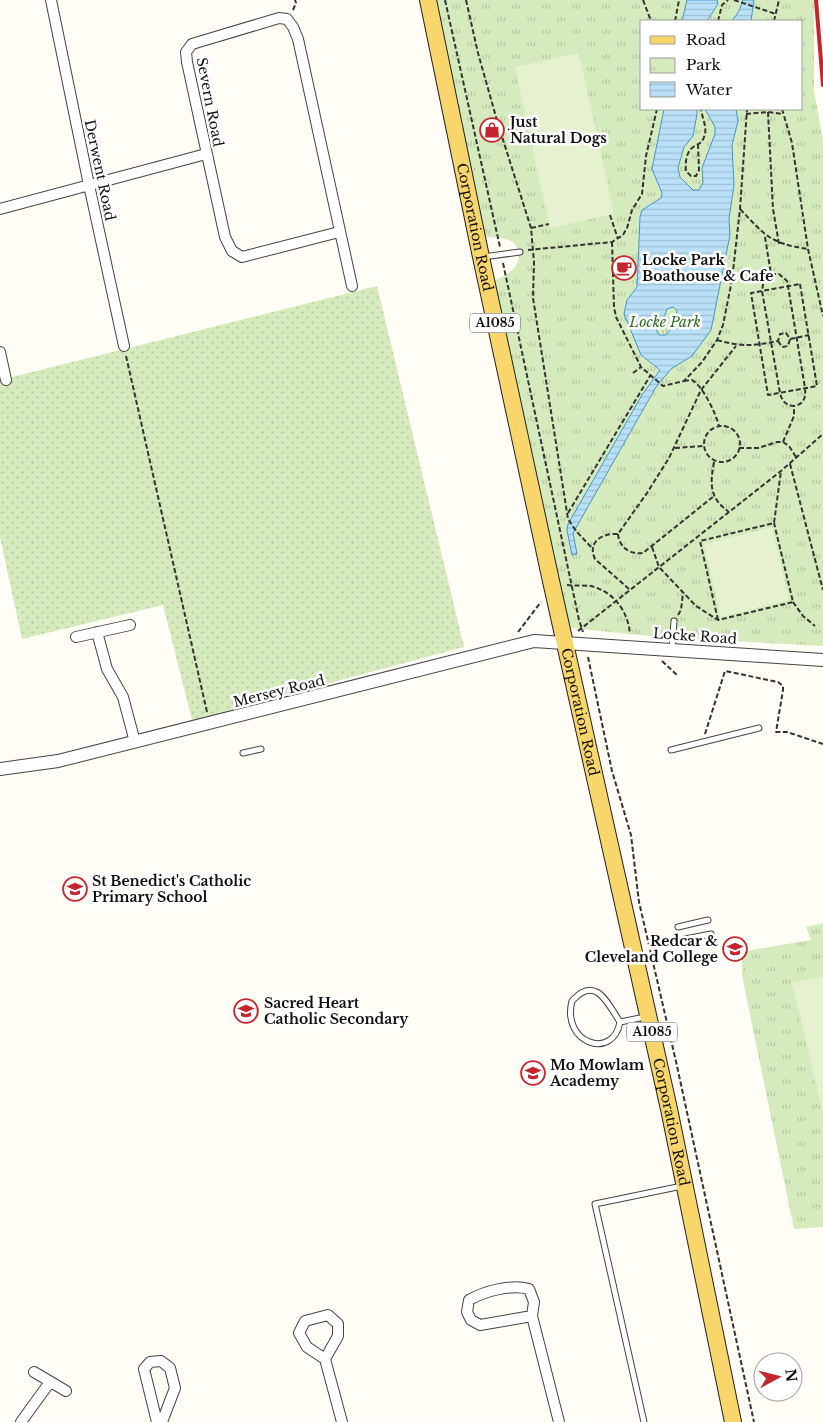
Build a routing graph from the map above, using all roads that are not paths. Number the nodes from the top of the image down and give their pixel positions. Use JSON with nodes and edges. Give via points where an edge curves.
{"nodes":[{"id":1,"x":51,"y":0,"type":"edge"},
{"id":2,"x":428,"y":0,"type":"edge"},
{"id":3,"x":206,"y":154,"type":"junction"},
{"id":4,"x":89,"y":185,"type":"junction"},
{"id":5,"x":0,"y":209,"type":"edge"},
{"id":6,"x":339,"y":232,"type":"junction"},
{"id":7,"x":520,"y":252,"type":"road end"},
{"id":8,"x":481,"y":257,"type":"junction"},
{"id":9,"x":352,"y":286,"type":"dead end"},
{"id":10,"x":124,"y":346,"type":"road end"},
{"id":11,"x":0,"y":352,"type":"edge"},
{"id":12,"x":6,"y":380,"type":"dead end"},
{"id":13,"x":674,"y":621,"type":"road end"},
{"id":14,"x":130,"y":625,"type":"dead end"},
{"id":15,"x":97,"y":632,"type":"junction"},
{"id":16,"x":76,"y":636,"type":"dead end"},
{"id":17,"x":565,"y":642,"type":"junction"},
{"id":18,"x":672,"y":650,"type":"junction"},
{"id":19,"x":823,"y":660,"type":"edge"},
{"id":20,"x":759,"y":728,"type":"dead end"},
{"id":21,"x":135,"y":742,"type":"junction"},
{"id":22,"x":261,"y":749,"type":"dead end"},
{"id":23,"x":672,"y":750,"type":"dead end"},
{"id":24,"x":243,"y":753,"type":"dead end"},
{"id":25,"x":0,"y":768,"type":"edge"},
{"id":26,"x":708,"y":920,"type":"dead end"},
{"id":27,"x":678,"y":927,"type":"dead end"},
{"id":28,"x":710,"y":934,"type":"dead end"},
{"id":29,"x":680,"y":940,"type":"dead end"},
{"id":30,"x":648,"y":1016,"type":"junction"},
{"id":31,"x":620,"y":1022,"type":"junction"},
{"id":32,"x":684,"y":1185,"type":"junction"},
{"id":33,"x":532,"y":1316,"type":"junction"},
{"id":34,"x":325,"y":1359,"type":"junction"},
{"id":35,"x":34,"y":1372,"type":"dead end"},
{"id":36,"x":50,"y":1382,"type":"junction"},
{"id":37,"x":66,"y":1391,"type":"dead end"},
{"id":38,"x":21,"y":1422,"type":"edge"},
{"id":39,"x":157,"y":1422,"type":"edge"},
{"id":40,"x":162,"y":1422,"type":"edge"},
{"id":41,"x":342,"y":1422,"type":"edge"},
{"id":42,"x":559,"y":1422,"type":"edge"},
{"id":43,"x":644,"y":1422,"type":"edge"},
{"id":44,"x":734,"y":1422,"type":"edge"}],
"edges":[{"from":1,"to":4,"type":"street","name":"Derwent Road"},
{"from":2,"to":8,"type":"main road","name":"Corporation Road","number":"A1085"},
{"from":3,"to":4,"type":"street"},
{"from":3,"to":6,"type":"street","name":"Severn Road","via":[[225,237],[232,251],[242,257]]},
{"from":3,"to":6,"type":"street","name":"Severn Road","via":[[186,52],[192,44],[200,41],[280,18],[287,19],[298,38]]},
{"from":4,"to":5,"type":"street"},
{"from":4,"to":10,"type":"street","name":"Derwent Road"},
{"from":6,"to":9,"type":"street","name":"Severn Road"},
{"from":7,"to":8,"type":"lane"},
{"from":8,"to":17,"type":"main road","name":"Corporation Road","number":"A1085"},
{"from":11,"to":12,"type":"street"},
{"from":13,"to":18,"type":"lane"},
{"from":14,"to":15,"type":"street"},
{"from":15,"to":16,"type":"street"},
{"from":15,"to":21,"type":"street","via":[[107,669],[123,697]]},
{"from":17,"to":18,"type":"street","name":"Locke Road"},
{"from":17,"to":21,"type":"street","name":"Mersey Road","via":[[534,641]]},
{"from":17,"to":30,"type":"main road","name":"Corporation Road","number":"A1085"},
{"from":18,"to":19,"type":"street","name":"Locke Road"},
{"from":20,"to":23,"type":"lane"},
{"from":21,"to":25,"type":"street","name":"Mersey Road","via":[[58,762]]},
{"from":22,"to":24,"type":"lane"},
{"from":26,"to":27,"type":"lane"},
{"from":28,"to":29,"type":"lane"},
{"from":30,"to":31,"type":"lane"},
{"from":30,"to":32,"type":"main road","name":"Corporation Road","number":"A1085"},
{"from":31,"to":31,"type":"lane","via":[[618,1031],[607,1042],[584,1040],[570,1018],[572,1001],[582,992],[599,992]]},
{"from":32,"to":43,"type":"lane","via":[[595,1204]]},
{"from":32,"to":44,"type":"main road","name":"Corporation Road","number":"A1085"},
{"from":33,"to":33,"type":"street","via":[[534,1302],[529,1289],[518,1286],[478,1295],[469,1300],[467,1312],[471,1320],[480,1325]]},
{"from":33,"to":42,"type":"street"},
{"from":34,"to":34,"type":"street","via":[[307,1347],[299,1333],[305,1321],[328,1315],[338,1324],[338,1336]]},
{"from":34,"to":41,"type":"street"},
{"from":35,"to":36,"type":"street"},
{"from":36,"to":37,"type":"street"},
{"from":36,"to":38,"type":"street"},
{"from":39,"to":40,"type":"street","via":[[144,1369],[150,1362],[162,1361],[170,1368],[175,1388]]}]}
